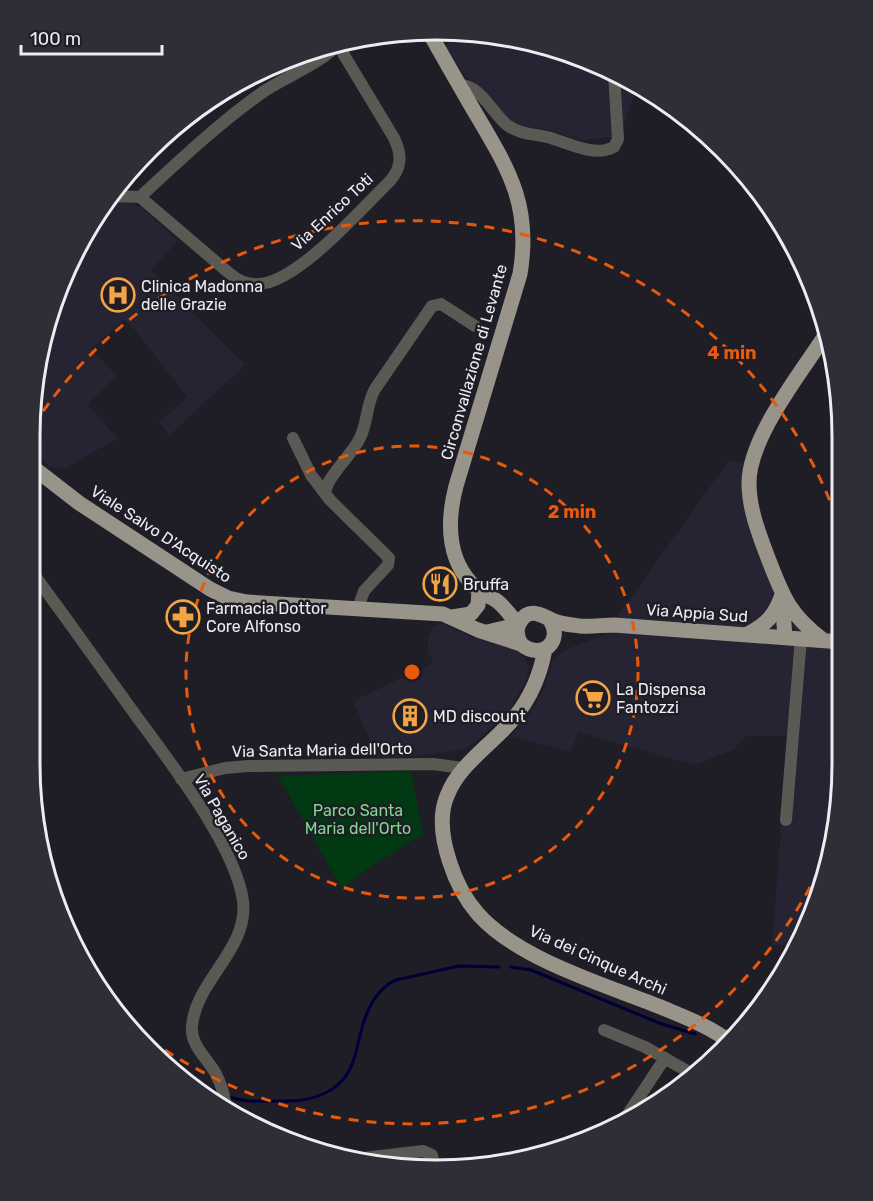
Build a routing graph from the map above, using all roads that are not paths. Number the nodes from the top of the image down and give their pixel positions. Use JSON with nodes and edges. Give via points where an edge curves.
{"nodes":[{"id":1,"x":434,"y":40,"type":"edge"},
{"id":2,"x":343,"y":52,"type":"edge"},
{"id":3,"x":319,"y":59,"type":"edge"},
{"id":4,"x":615,"y":83,"type":"edge"},
{"id":5,"x":459,"y":85,"type":"junction"},
{"id":6,"x":121,"y":196,"type":"edge"},
{"id":7,"x":141,"y":197,"type":"junction"},
{"id":8,"x":475,"y":326,"type":"dead end"},
{"id":9,"x":821,"y":342,"type":"edge"},
{"id":10,"x":293,"y":438,"type":"dead end"},
{"id":11,"x":40,"y":473,"type":"edge"},
{"id":12,"x":325,"y":493,"type":"junction"},
{"id":13,"x":40,"y":583,"type":"edge"},
{"id":14,"x":479,"y":591,"type":"junction"},
{"id":15,"x":782,"y":595,"type":"junction"},
{"id":16,"x":496,"y":600,"type":"junction"},
{"id":17,"x":358,"y":608,"type":"junction"},
{"id":18,"x":532,"y":613,"type":"junction"},
{"id":19,"x":452,"y":617,"type":"junction"},
{"id":20,"x":550,"y":620,"type":"junction"},
{"id":21,"x":518,"y":626,"type":"junction"},
{"id":22,"x":582,"y":626,"type":"junction"},
{"id":23,"x":487,"y":632,"type":"junction"},
{"id":24,"x":748,"y":634,"type":"junction"},
{"id":25,"x":793,"y":638,"type":"junction"},
{"id":26,"x":823,"y":640,"type":"junction"},
{"id":27,"x":832,"y":641,"type":"edge"},
{"id":28,"x":550,"y":644,"type":"junction"},
{"id":29,"x":524,"y":646,"type":"junction"},
{"id":30,"x":534,"y":688,"type":"junction"},
{"id":31,"x":463,"y":768,"type":"junction"},
{"id":32,"x":181,"y":779,"type":"junction"},
{"id":33,"x":786,"y":820,"type":"dead end"},
{"id":34,"x":604,"y":1030,"type":"dead end"},
{"id":35,"x":723,"y":1038,"type":"edge"},
{"id":36,"x":665,"y":1058,"type":"junction"},
{"id":37,"x":687,"y":1071,"type":"edge"},
{"id":38,"x":223,"y":1098,"type":"edge"},
{"id":39,"x":632,"y":1108,"type":"edge"},
{"id":40,"x":400,"y":1159,"type":"edge"},
{"id":41,"x":433,"y":1160,"type":"edge"}],
"edges":[{"from":1,"to":5,"type":"main road","name":"Circonvallazione di Levante"},
{"from":2,"to":7,"type":"street","name":"Via Enrico Toti","via":[[396,142],[400,165],[390,181],[304,263],[265,283],[244,283]]},
{"from":3,"to":7,"type":"street","via":[[244,106]]},
{"from":4,"to":5,"type":"street","via":[[618,139],[614,147],[605,150],[579,148],[518,131],[472,88]]},
{"from":5,"to":14,"type":"main road","name":"Circonvallazione di Levante","via":[[507,170],[519,200],[524,234],[516,289],[451,510],[453,554]]},
{"from":6,"to":7,"type":"street"},
{"from":8,"to":12,"type":"street","via":[[443,305],[432,306],[373,392],[360,438]]},
{"from":9,"to":15,"type":"main road","via":[[764,431],[750,468],[754,518]]},
{"from":10,"to":12,"type":"street","via":[[311,475]]},
{"from":11,"to":17,"type":"main road","name":"Viale Salvo D'Acquisto","via":[[96,515],[223,596],[247,602]]},
{"from":12,"to":17,"type":"street","via":[[392,560],[364,591]]},
{"from":13,"to":32,"type":"street","name":"Via Paganico"},
{"from":14,"to":16,"type":"main road","name":"Circonvallazione di Levante"},
{"from":14,"to":19,"type":"main road","via":[[478,605],[471,614]]},
{"from":15,"to":24,"type":"main road","via":[[772,617]]},
{"from":15,"to":25,"type":"main road"},
{"from":15,"to":26,"type":"main road","via":[[800,621]]},
{"from":16,"to":18,"type":"main road"},
{"from":16,"to":21,"type":"main road","name":"Circonvallazione di Levante"},
{"from":17,"to":19,"type":"main road","name":"Viale Salvo D'Acquisto"},
{"from":18,"to":20,"type":"main road","via":[[546,615]]},
{"from":18,"to":21,"type":"main road"},
{"from":19,"to":23,"type":"main road","name":"Viale Salvo D'Acquisto"},
{"from":20,"to":22,"type":"main road","name":"Via Appia Sud"},
{"from":20,"to":28,"type":"main road","via":[[555,632]]},
{"from":21,"to":23,"type":"main road"},
{"from":21,"to":29,"type":"main road","via":[[518,639]]},
{"from":22,"to":24,"type":"main road","name":"Via Appia Sud"},
{"from":22,"to":28,"type":"main road"},
{"from":23,"to":29,"type":"main road","name":"Viale Salvo D'Acquisto"},
{"from":24,"to":25,"type":"main road","name":"Via Appia Sud"},
{"from":25,"to":26,"type":"main road","name":"Via Appia Sud"},
{"from":25,"to":33,"type":"street"},
{"from":26,"to":27,"type":"main road","name":"Via Appia Sud"},
{"from":28,"to":29,"type":"main road","via":[[532,651]]},
{"from":28,"to":30,"type":"main road","name":"Via dei Cinque Archi"},
{"from":29,"to":30,"type":"main road","via":[[533,664]]},
{"from":30,"to":31,"type":"main road","name":"Via dei Cinque Archi","via":[[510,723]]},
{"from":31,"to":32,"type":"street","name":"Via Santa Maria dell'Orto","via":[[433,764],[248,766]]},
{"from":31,"to":35,"type":"main road","name":"Via dei Cinque Archi","via":[[445,800],[443,835],[459,886],[482,918],[508,939],[548,961],[694,1021]]},
{"from":32,"to":38,"type":"street","name":"Via Paganico","via":[[224,848],[238,879],[243,903],[238,936],[205,990],[192,1023],[195,1043],[217,1076]]},
{"from":34,"to":36,"type":"street"},
{"from":36,"to":37,"type":"street"},
{"from":36,"to":39,"type":"street"},
{"from":40,"to":41,"type":"street","via":[[426,1152]]}]}
